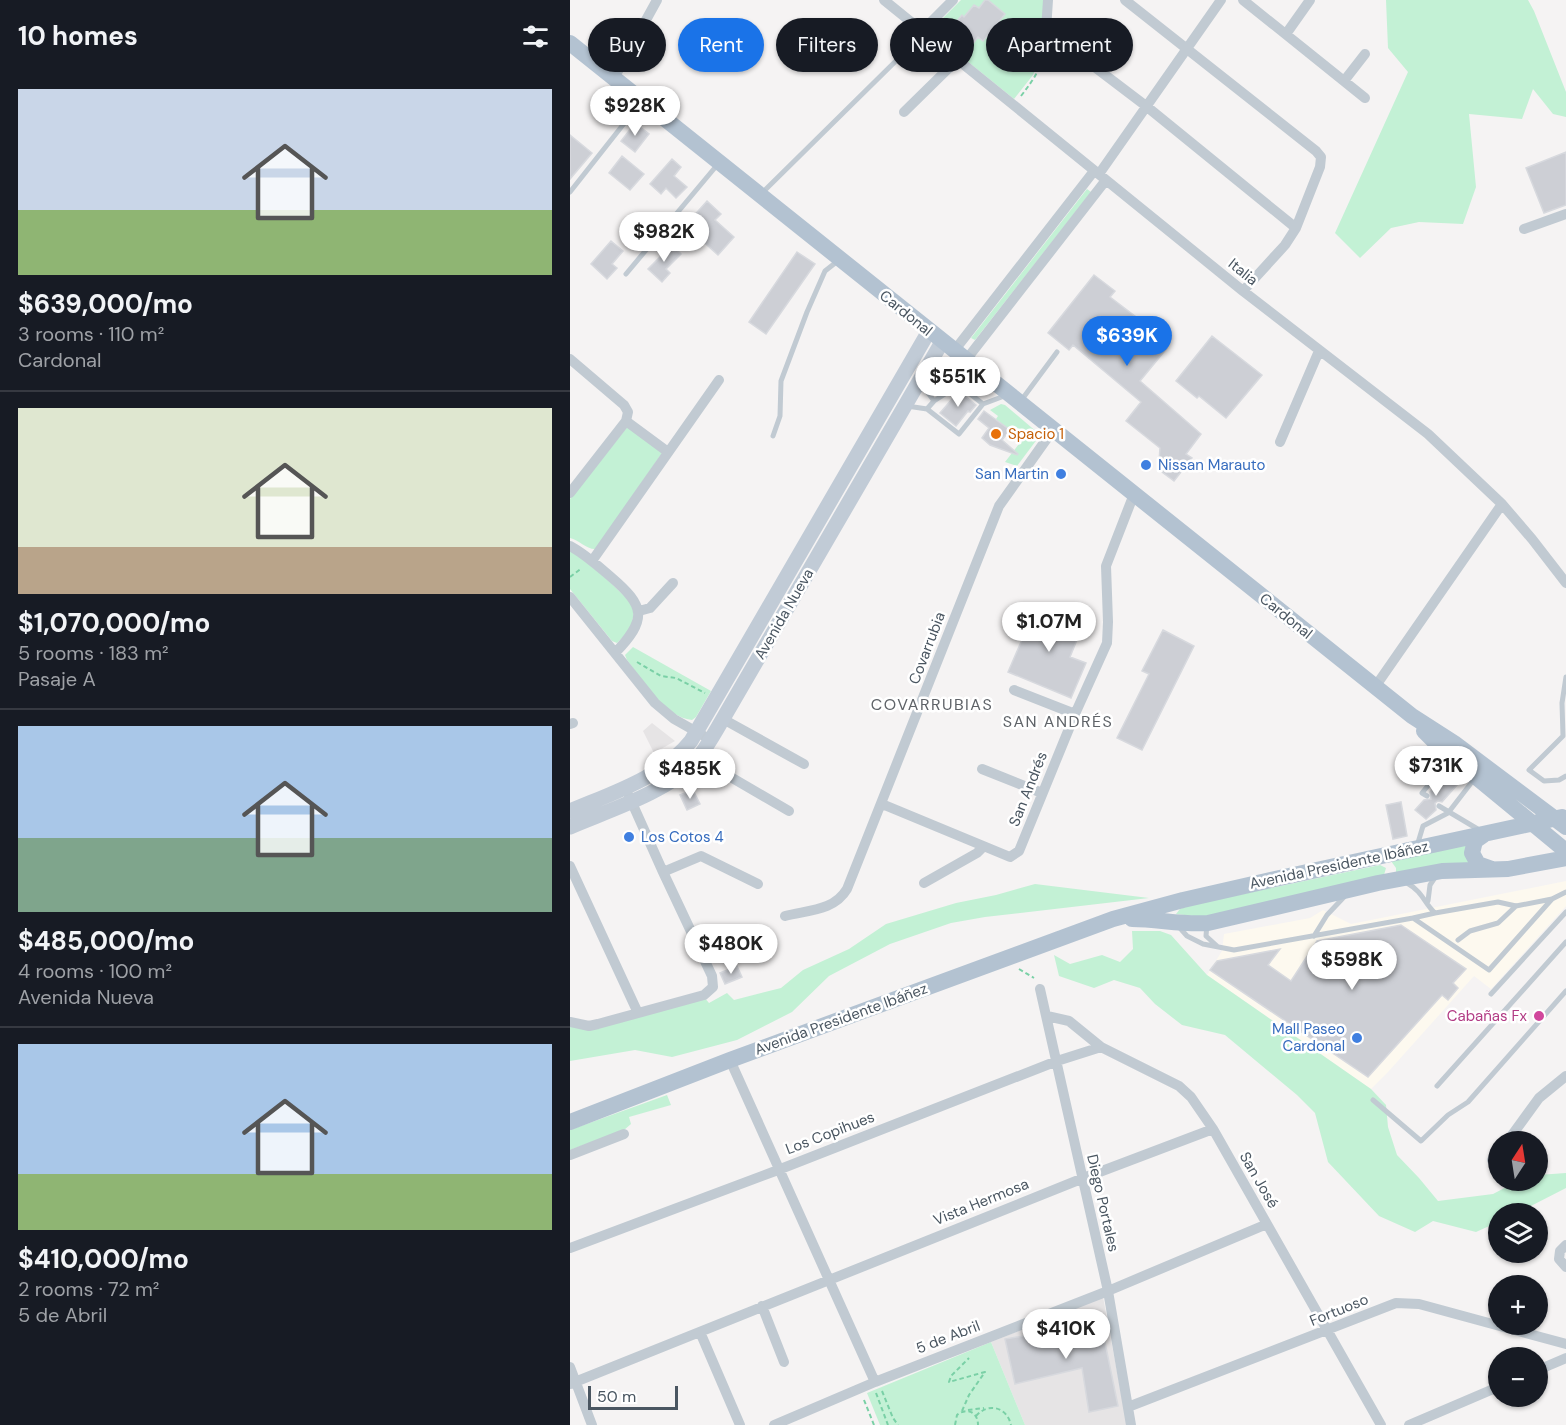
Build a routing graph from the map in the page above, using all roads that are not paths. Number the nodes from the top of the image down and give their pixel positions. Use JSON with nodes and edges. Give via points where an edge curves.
{"nodes":[{"id":1,"x":657,"y":0,"type":"edge"},
{"id":2,"x":884,"y":0,"type":"edge"},
{"id":3,"x":953,"y":0,"type":"edge"},
{"id":4,"x":1048,"y":0,"type":"edge"},
{"id":5,"x":1125,"y":0,"type":"edge"},
{"id":6,"x":1221,"y":0,"type":"edge"},
{"id":7,"x":1243,"y":0,"type":"edge"},
{"id":8,"x":1310,"y":0,"type":"edge"},
{"id":9,"x":906,"y":18,"type":"edge"},
{"id":10,"x":935,"y":18,"type":"edge"},
{"id":11,"x":1286,"y":34,"type":"junction"},
{"id":12,"x":570,"y":43,"type":"edge"},
{"id":13,"x":1186,"y":50,"type":"junction"},
{"id":14,"x":1365,"y":54,"type":"dead end"},
{"id":15,"x":890,"y":67,"type":"edge"},
{"id":16,"x":945,"y":72,"type":"edge"},
{"id":17,"x":972,"y":72,"type":"edge"},
{"id":18,"x":614,"y":78,"type":"junction"},
{"id":19,"x":1344,"y":81,"type":"junction"},
{"id":20,"x":1365,"y":98,"type":"dead end"},
{"id":21,"x":642,"y":101,"type":"junction"},
{"id":22,"x":1146,"y":106,"type":"junction"},
{"id":23,"x":904,"y":112,"type":"dead end"},
{"id":24,"x":719,"y":162,"type":"junction"},
{"id":25,"x":1100,"y":175,"type":"junction"},
{"id":26,"x":570,"y":192,"type":"edge"},
{"id":27,"x":759,"y":195,"type":"junction"},
{"id":28,"x":1566,"y":214,"type":"edge"},
{"id":29,"x":1296,"y":228,"type":"junction"},
{"id":30,"x":1524,"y":229,"type":"dead end"},
{"id":31,"x":840,"y":259,"type":"junction"},
{"id":32,"x":626,"y":274,"type":"dead end"},
{"id":33,"x":1243,"y":291,"type":"junction"},
{"id":34,"x":951,"y":348,"type":"junction"},
{"id":35,"x":1319,"y":351,"type":"junction"},
{"id":36,"x":1058,"y":352,"type":"dead end"},
{"id":37,"x":570,"y":359,"type":"edge"},
{"id":38,"x":719,"y":380,"type":"dead end"},
{"id":39,"x":920,"y":381,"type":"junction"},
{"id":40,"x":959,"y":385,"type":"junction"},
{"id":41,"x":1014,"y":399,"type":"junction"},
{"id":42,"x":934,"y":401,"type":"junction"},
{"id":43,"x":983,"y":404,"type":"junction"},
{"id":44,"x":905,"y":406,"type":"junction"},
{"id":45,"x":927,"y":409,"type":"junction"},
{"id":46,"x":626,"y":421,"type":"junction"},
{"id":47,"x":1053,"y":430,"type":"junction"},
{"id":48,"x":773,"y":436,"type":"dead end"},
{"id":49,"x":1280,"y":442,"type":"dead end"},
{"id":50,"x":668,"y":452,"type":"junction"},
{"id":51,"x":855,"y":459,"type":"junction"},
{"id":52,"x":869,"y":468,"type":"junction"},
{"id":53,"x":570,"y":493,"type":"edge"},
{"id":54,"x":1134,"y":494,"type":"junction"},
{"id":55,"x":1502,"y":504,"type":"junction"},
{"id":56,"x":570,"y":546,"type":"edge"},
{"id":57,"x":592,"y":561,"type":"junction"},
{"id":58,"x":1565,"y":581,"type":"edge"},
{"id":59,"x":674,"y":583,"type":"dead end"},
{"id":60,"x":779,"y":590,"type":"junction"},
{"id":61,"x":570,"y":597,"type":"edge"},
{"id":62,"x":793,"y":598,"type":"junction"},
{"id":63,"x":639,"y":610,"type":"junction"},
{"id":64,"x":616,"y":651,"type":"junction"},
{"id":65,"x":1566,"y":676,"type":"edge"},
{"id":66,"x":1375,"y":687,"type":"junction"},
{"id":67,"x":1014,"y":690,"type":"dead end"},
{"id":68,"x":1075,"y":714,"type":"junction"},
{"id":69,"x":1412,"y":716,"type":"junction"},
{"id":70,"x":723,"y":718,"type":"junction"},
{"id":71,"x":697,"y":732,"type":"junction"},
{"id":72,"x":711,"y":740,"type":"junction"},
{"id":73,"x":1451,"y":756,"type":"junction"},
{"id":74,"x":698,"y":758,"type":"junction"},
{"id":75,"x":804,"y":764,"type":"dead end"},
{"id":76,"x":982,"y":769,"type":"dead end"},
{"id":77,"x":1476,"y":776,"type":"junction"},
{"id":78,"x":1566,"y":776,"type":"edge"},
{"id":79,"x":1042,"y":793,"type":"junction"},
{"id":80,"x":629,"y":794,"type":"junction"},
{"id":81,"x":1427,"y":796,"type":"dead end"},
{"id":82,"x":882,"y":804,"type":"junction"},
{"id":83,"x":1439,"y":806,"type":"dead end"},
{"id":84,"x":570,"y":811,"type":"edge"},
{"id":85,"x":789,"y":811,"type":"dead end"},
{"id":86,"x":1448,"y":813,"type":"junction"},
{"id":87,"x":1563,"y":817,"type":"edge"},
{"id":88,"x":1533,"y":824,"type":"junction"},
{"id":89,"x":570,"y":827,"type":"edge"},
{"id":90,"x":1485,"y":834,"type":"junction"},
{"id":91,"x":983,"y":847,"type":"junction"},
{"id":92,"x":1417,"y":848,"type":"junction"},
{"id":93,"x":1566,"y":851,"type":"edge"},
{"id":94,"x":1375,"y":857,"type":"junction"},
{"id":95,"x":1566,"y":858,"type":"edge"},
{"id":96,"x":570,"y":866,"type":"edge"},
{"id":97,"x":1493,"y":870,"type":"junction"},
{"id":98,"x":1442,"y":871,"type":"junction"},
{"id":99,"x":663,"y":872,"type":"junction"},
{"id":100,"x":1397,"y":880,"type":"junction"},
{"id":101,"x":924,"y":883,"type":"dead end"},
{"id":102,"x":758,"y":884,"type":"dead end"},
{"id":103,"x":1378,"y":884,"type":"junction"},
{"id":104,"x":1356,"y":888,"type":"junction"},
{"id":105,"x":1566,"y":892,"type":"edge"},
{"id":106,"x":1552,"y":899,"type":"junction"},
{"id":107,"x":1183,"y":900,"type":"junction"},
{"id":108,"x":1516,"y":906,"type":"junction"},
{"id":109,"x":1430,"y":909,"type":"junction"},
{"id":110,"x":1566,"y":912,"type":"edge"},
{"id":111,"x":1435,"y":914,"type":"junction"},
{"id":112,"x":785,"y":916,"type":"dead end"},
{"id":113,"x":1413,"y":918,"type":"junction"},
{"id":114,"x":1113,"y":919,"type":"junction"},
{"id":115,"x":1176,"y":923,"type":"junction"},
{"id":116,"x":1208,"y":923,"type":"junction"},
{"id":117,"x":1314,"y":936,"type":"junction"},
{"id":118,"x":1458,"y":940,"type":"dead end"},
{"id":119,"x":1566,"y":942,"type":"edge"},
{"id":120,"x":1220,"y":949,"type":"junction"},
{"id":121,"x":1040,"y":989,"type":"road end"},
{"id":122,"x":1566,"y":991,"type":"edge"},
{"id":123,"x":1491,"y":994,"type":"dead end"},
{"id":124,"x":638,"y":1013,"type":"junction"},
{"id":125,"x":1047,"y":1016,"type":"junction"},
{"id":126,"x":570,"y":1022,"type":"edge"},
{"id":127,"x":1101,"y":1047,"type":"junction"},
{"id":128,"x":730,"y":1060,"type":"junction"},
{"id":129,"x":1057,"y":1061,"type":"junction"},
{"id":130,"x":1566,"y":1076,"type":"edge"},
{"id":131,"x":1437,"y":1086,"type":"dead end"},
{"id":132,"x":1373,"y":1100,"type":"dead end"},
{"id":133,"x":570,"y":1122,"type":"edge"},
{"id":134,"x":1213,"y":1129,"type":"junction"},
{"id":135,"x":1514,"y":1131,"type":"edge"},
{"id":136,"x":624,"y":1134,"type":"dead end"},
{"id":137,"x":570,"y":1155,"type":"edge"},
{"id":138,"x":778,"y":1170,"type":"junction"},
{"id":139,"x":1081,"y":1179,"type":"junction"},
{"id":140,"x":1268,"y":1224,"type":"junction"},
{"id":141,"x":1566,"y":1245,"type":"edge"},
{"id":142,"x":570,"y":1248,"type":"edge"},
{"id":143,"x":1566,"y":1267,"type":"edge"},
{"id":144,"x":829,"y":1280,"type":"junction"},
{"id":145,"x":1108,"y":1291,"type":"junction"},
{"id":146,"x":762,"y":1306,"type":"junction"},
{"id":147,"x":1328,"y":1331,"type":"junction"},
{"id":148,"x":700,"y":1332,"type":"junction"},
{"id":149,"x":1566,"y":1344,"type":"edge"},
{"id":150,"x":1566,"y":1358,"type":"edge"},
{"id":151,"x":784,"y":1362,"type":"dead end"},
{"id":152,"x":1548,"y":1366,"type":"edge"},
{"id":153,"x":570,"y":1367,"type":"edge"},
{"id":154,"x":875,"y":1382,"type":"junction"},
{"id":155,"x":573,"y":1383,"type":"edge"},
{"id":156,"x":1488,"y":1391,"type":"edge"},
{"id":157,"x":1128,"y":1407,"type":"junction"},
{"id":158,"x":592,"y":1425,"type":"edge"},
{"id":159,"x":740,"y":1425,"type":"edge"},
{"id":160,"x":774,"y":1425,"type":"edge"},
{"id":161,"x":1131,"y":1425,"type":"edge"},
{"id":162,"x":1381,"y":1425,"type":"edge"},
{"id":163,"x":1409,"y":1425,"type":"edge"}],
"edges":[{"from":1,"to":18,"type":"street"},
{"from":2,"to":9,"type":"street","name":"Italia"},
{"from":3,"to":10,"type":"street"},
{"from":4,"to":22,"type":"street","via":[[1046,30]]},
{"from":5,"to":13,"type":"street"},
{"from":6,"to":13,"type":"street"},
{"from":7,"to":11,"type":"street"},
{"from":8,"to":11,"type":"street"},
{"from":11,"to":19,"type":"street"},
{"from":12,"to":18,"type":"main road","name":"Cardonal"},
{"from":13,"to":22,"type":"street"},
{"from":13,"to":29,"type":"street","via":[[1321,157]]},
{"from":14,"to":19,"type":"street"},
{"from":15,"to":27,"type":"lane"},
{"from":16,"to":23,"type":"street"},
{"from":17,"to":25,"type":"street","name":"Italia"},
{"from":18,"to":21,"type":"main road","name":"Cardonal"},
{"from":19,"to":20,"type":"street"},
{"from":21,"to":24,"type":"main road","name":"Cardonal"},
{"from":21,"to":26,"type":"lane"},
{"from":22,"to":25,"type":"street"},
{"from":22,"to":29,"type":"street"},
{"from":24,"to":27,"type":"main road","name":"Cardonal"},
{"from":24,"to":32,"type":"lane"},
{"from":25,"to":33,"type":"street","name":"Italia"},
{"from":25,"to":34,"type":"street"},
{"from":27,"to":31,"type":"main road","name":"Cardonal"},
{"from":28,"to":30,"type":"street"},
{"from":29,"to":33,"type":"street"},
{"from":31,"to":34,"type":"main road","name":"Cardonal"},
{"from":31,"to":48,"type":"lane","via":[[825,272],[781,381],[780,416]]},
{"from":33,"to":35,"type":"street","name":"Italia"},
{"from":34,"to":39,"type":"street","name":"Avenida Nueva"},
{"from":34,"to":40,"type":"lane"},
{"from":34,"to":41,"type":"main road","name":"Cardonal"},
{"from":34,"to":51,"type":"street","name":"Avenida Nueva"},
{"from":35,"to":49,"type":"street"},
{"from":35,"to":55,"type":"street","name":"Italia","via":[[1428,434]]},
{"from":36,"to":41,"type":"lane"},
{"from":37,"to":46,"type":"street","via":[[624,405],[628,412]]},
{"from":38,"to":50,"type":"street"},
{"from":39,"to":42,"type":"lane"},
{"from":39,"to":44,"type":"street","name":"Avenida Nueva"},
{"from":40,"to":42,"type":"lane"},
{"from":40,"to":43,"type":"lane"},
{"from":41,"to":43,"type":"lane"},
{"from":41,"to":47,"type":"main road","name":"Cardonal"},
{"from":42,"to":45,"type":"lane"},
{"from":43,"to":45,"type":"lane","via":[[959,434]]},
{"from":44,"to":45,"type":"lane"},
{"from":44,"to":52,"type":"street","name":"Avenida Nueva"},
{"from":46,"to":50,"type":"street"},
{"from":46,"to":53,"type":"street"},
{"from":47,"to":54,"type":"main road","name":"Cardonal"},
{"from":47,"to":82,"type":"street","name":"Covarrubia","via":[[999,506]]},
{"from":50,"to":57,"type":"street"},
{"from":51,"to":52,"type":"street"},
{"from":51,"to":60,"type":"street","name":"Avenida Nueva"},
{"from":52,"to":62,"type":"street","name":"Avenida Nueva"},
{"from":54,"to":66,"type":"main road","name":"Cardonal"},
{"from":54,"to":68,"type":"street","name":"San Andrés","via":[[1106,566],[1107,643]]},
{"from":55,"to":58,"type":"street","name":"Italia"},
{"from":55,"to":66,"type":"street"},
{"from":56,"to":57,"type":"street"},
{"from":57,"to":63,"type":"street","via":[[628,592]]},
{"from":59,"to":63,"type":"street","via":[[650,608]]},
{"from":60,"to":62,"type":"street"},
{"from":60,"to":71,"type":"street","name":"Avenida Nueva"},
{"from":61,"to":64,"type":"street"},
{"from":62,"to":70,"type":"street","name":"Avenida Nueva"},
{"from":63,"to":64,"type":"street","via":[[636,626]]},
{"from":64,"to":71,"type":"street","via":[[655,703]]},
{"from":65,"to":78,"type":"lane","via":[[1563,736],[1529,770],[1544,781]]},
{"from":66,"to":69,"type":"main road","name":"Cardonal"},
{"from":67,"to":68,"type":"street"},
{"from":68,"to":79,"type":"street","name":"San Andrés"},
{"from":69,"to":73,"type":"main road","name":"Cardonal"},
{"from":69,"to":87,"type":"main road","name":"Cardonal","via":[[1524,795]]},
{"from":70,"to":72,"type":"street","name":"Avenida Nueva"},
{"from":70,"to":75,"type":"street"},
{"from":71,"to":72,"type":"street"},
{"from":71,"to":80,"type":"street","name":"Avenida Nueva","via":[[684,750]]},
{"from":72,"to":74,"type":"street","name":"Avenida Nueva"},
{"from":73,"to":77,"type":"main road","name":"Cardonal"},
{"from":73,"to":81,"type":"lane","via":[[1422,793]]},
{"from":74,"to":80,"type":"street","name":"Avenida Nueva","via":[[670,782]]},
{"from":74,"to":85,"type":"street"},
{"from":76,"to":79,"type":"street"},
{"from":77,"to":86,"type":"lane"},
{"from":77,"to":88,"type":"main road","name":"Cardonal"},
{"from":79,"to":91,"type":"street","name":"San Andrés","via":[[1019,851],[1010,857]]},
{"from":80,"to":84,"type":"street","name":"Avenida Nueva"},
{"from":80,"to":89,"type":"street","name":"Avenida Nueva"},
{"from":80,"to":99,"type":"street"},
{"from":82,"to":91,"type":"street","name":"San Andrés"},
{"from":82,"to":112,"type":"street","name":"Covarrubia","via":[[841,900],[831,906]]},
{"from":83,"to":86,"type":"lane"},
{"from":86,"to":90,"type":"lane"},
{"from":86,"to":92,"type":"lane","via":[[1423,826]]},
{"from":87,"to":88,"type":"main road","name":"Avenida Presidente Ibáñez"},
{"from":88,"to":90,"type":"main road","name":"Avenida Presidente Ibáñez"},
{"from":88,"to":93,"type":"main road","name":"Cardonal"},
{"from":90,"to":92,"type":"main road","name":"Avenida Presidente Ibáñez"},
{"from":90,"to":97,"type":"main road","via":[[1475,841],[1472,853],[1478,864]]},
{"from":91,"to":101,"type":"street"},
{"from":92,"to":94,"type":"main road","name":"Avenida Presidente Ibáñez"},
{"from":94,"to":103,"type":"main road","via":[[1388,861],[1391,868],[1386,880]]},
{"from":94,"to":107,"type":"main road","name":"Avenida Presidente Ibáñez"},
{"from":95,"to":97,"type":"main road","name":"Avenida Presidente Ibáñez"},
{"from":96,"to":124,"type":"street"},
{"from":97,"to":98,"type":"main road","name":"Avenida Presidente Ibáñez"},
{"from":98,"to":100,"type":"main road","name":"Avenida Presidente Ibáñez"},
{"from":98,"to":109,"type":"lane","via":[[1430,885]]},
{"from":99,"to":102,"type":"street","via":[[701,856]]},
{"from":99,"to":124,"type":"street","via":[[712,976],[712,987],[704,995]]},
{"from":100,"to":103,"type":"main road","name":"Avenida Presidente Ibáñez"},
{"from":100,"to":109,"type":"lane","via":[[1417,889]]},
{"from":103,"to":104,"type":"main road","name":"Avenida Presidente Ibáñez"},
{"from":104,"to":116,"type":"main road","name":"Avenida Presidente Ibáñez"},
{"from":104,"to":117,"type":"lane","via":[[1337,903]]},
{"from":105,"to":106,"type":"lane"},
{"from":106,"to":108,"type":"lane"},
{"from":106,"to":113,"type":"lane","via":[[1489,970]]},
{"from":107,"to":114,"type":"main road","name":"Avenida Presidente Ibáñez"},
{"from":107,"to":115,"type":"main road","via":[[1172,910]]},
{"from":108,"to":111,"type":"lane","via":[[1498,902]]},
{"from":108,"to":118,"type":"lane","via":[[1498,923],[1470,931]]},
{"from":109,"to":111,"type":"lane"},
{"from":110,"to":123,"type":"lane"},
{"from":111,"to":113,"type":"lane"},
{"from":113,"to":117,"type":"lane"},
{"from":114,"to":115,"type":"main road","name":"Avenida Presidente Ibáñez"},
{"from":114,"to":128,"type":"main road","name":"Avenida Presidente Ibáñez"},
{"from":115,"to":116,"type":"main road","name":"Avenida Presidente Ibáñez"},
{"from":115,"to":120,"type":"lane","via":[[1194,940]]},
{"from":116,"to":120,"type":"lane","via":[[1206,936]]},
{"from":117,"to":120,"type":"lane","via":[[1244,950]]},
{"from":119,"to":131,"type":"lane"},
{"from":121,"to":125,"type":"street","name":"Diego Portales"},
{"from":122,"to":132,"type":"lane","via":[[1468,1102],[1421,1141]]},
{"from":124,"to":126,"type":"street","via":[[589,1026]]},
{"from":125,"to":127,"type":"street","name":"San José","via":[[1069,1021]]},
{"from":125,"to":129,"type":"street","name":"Diego Portales"},
{"from":127,"to":129,"type":"street","name":"Los Copihues"},
{"from":127,"to":134,"type":"street","name":"San José","via":[[1179,1086]]},
{"from":128,"to":133,"type":"main road","name":"Avenida Presidente Ibáñez"},
{"from":128,"to":138,"type":"street"},
{"from":129,"to":138,"type":"street","name":"Los Copihues"},
{"from":129,"to":139,"type":"street","name":"Diego Portales"},
{"from":130,"to":135,"type":"street","via":[[1539,1098]]},
{"from":134,"to":139,"type":"street","name":"Vista Hermosa"},
{"from":134,"to":140,"type":"street","name":"San José"},
{"from":136,"to":137,"type":"street"},
{"from":138,"to":142,"type":"street","name":"Los Copihues"},
{"from":138,"to":144,"type":"street"},
{"from":139,"to":144,"type":"street","name":"Vista Hermosa"},
{"from":139,"to":145,"type":"street","name":"Diego Portales"},
{"from":140,"to":145,"type":"street","name":"5 de Abril"},
{"from":140,"to":147,"type":"street","name":"San José"},
{"from":141,"to":143,"type":"street","via":[[1559,1259]]},
{"from":144,"to":146,"type":"street","name":"Vista Hermosa"},
{"from":144,"to":154,"type":"street"},
{"from":145,"to":154,"type":"street","name":"5 de Abril"},
{"from":145,"to":157,"type":"street","name":"Diego Portales"},
{"from":146,"to":148,"type":"street","name":"Vista Hermosa"},
{"from":146,"to":151,"type":"street"},
{"from":147,"to":149,"type":"street","name":"Fortuoso","via":[[1396,1303],[1419,1304]]},
{"from":147,"to":157,"type":"street","name":"Fortuoso"},
{"from":147,"to":162,"type":"street","name":"San José"},
{"from":148,"to":155,"type":"street","name":"Vista Hermosa"},
{"from":148,"to":159,"type":"street"},
{"from":150,"to":152,"type":"street"},
{"from":153,"to":155,"type":"street"},
{"from":154,"to":160,"type":"street","name":"5 de Abril"},
{"from":155,"to":158,"type":"street"},
{"from":156,"to":163,"type":"street"},
{"from":157,"to":161,"type":"street","name":"Diego Portales"}]}
